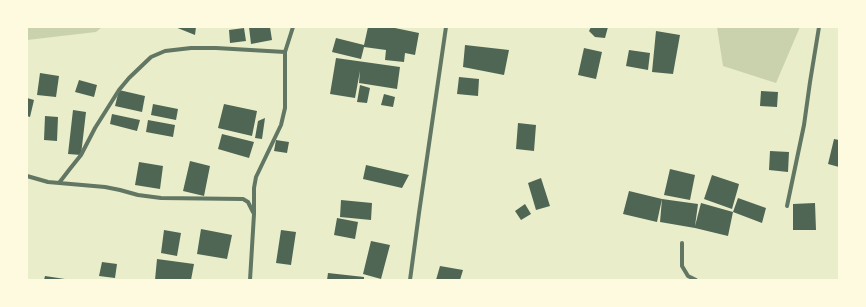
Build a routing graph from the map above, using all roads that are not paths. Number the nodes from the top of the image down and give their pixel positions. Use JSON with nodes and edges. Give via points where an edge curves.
{"nodes":[{"id":1,"x":293,"y":27,"type":"edge"},
{"id":2,"x":446,"y":27,"type":"edge"},
{"id":3,"x":819,"y":27,"type":"edge"},
{"id":4,"x":285,"y":52,"type":"junction"},
{"id":5,"x":27,"y":176,"type":"edge"},
{"id":6,"x":59,"y":183,"type":"junction"},
{"id":7,"x":788,"y":206,"type":"dead end"},
{"id":8,"x":254,"y":214,"type":"junction"},
{"id":9,"x":682,"y":243,"type":"dead end"},
{"id":10,"x":250,"y":280,"type":"edge"},
{"id":11,"x":410,"y":280,"type":"edge"},
{"id":12,"x":696,"y":280,"type":"edge"}],
"edges":[{"from":1,"to":4,"type":"street"},
{"from":2,"to":11,"type":"street"},
{"from":3,"to":7,"type":"street"},
{"from":4,"to":6,"type":"street","via":[[191,48],[165,51],[151,57],[119,90],[81,155]]},
{"from":4,"to":8,"type":"street","via":[[285,108],[281,125],[256,177]]},
{"from":5,"to":6,"type":"street"},
{"from":6,"to":8,"type":"street","via":[[105,187],[161,198],[243,199],[248,202]]},
{"from":8,"to":10,"type":"street"},
{"from":9,"to":12,"type":"street","via":[[682,266],[688,276]]}]}
